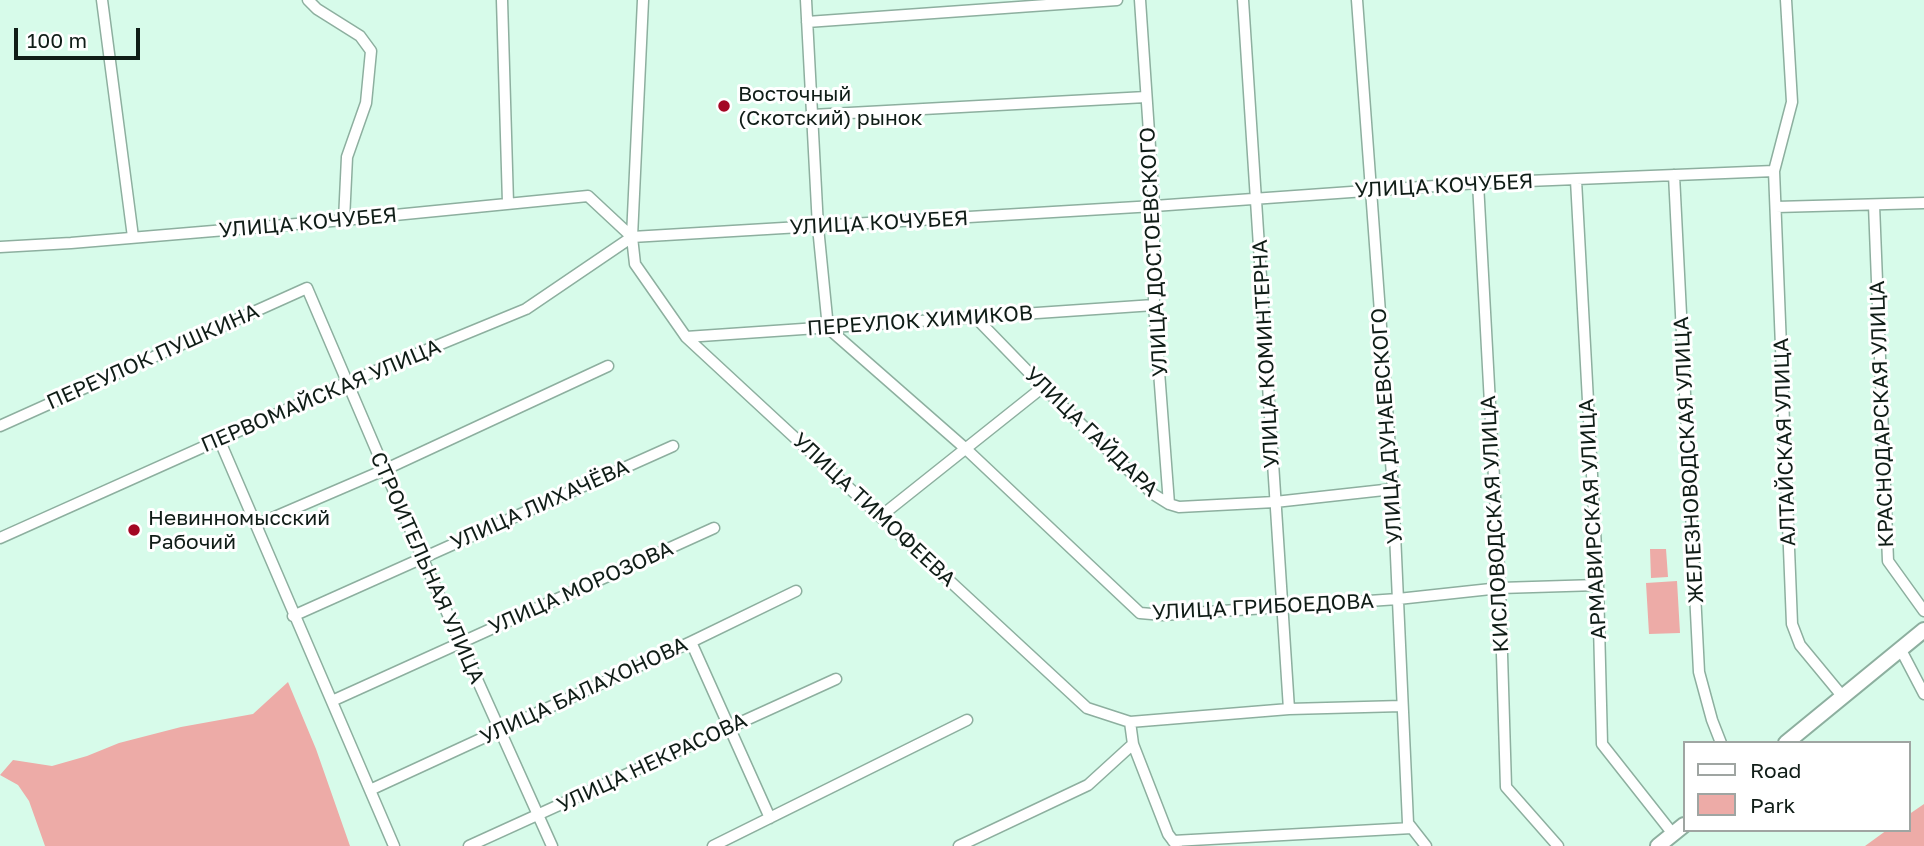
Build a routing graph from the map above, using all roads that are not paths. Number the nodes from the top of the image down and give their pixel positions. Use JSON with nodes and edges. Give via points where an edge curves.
{"nodes":[{"id":1,"x":102,"y":0,"type":"edge"},
{"id":2,"x":308,"y":0,"type":"edge"},
{"id":3,"x":502,"y":0,"type":"edge"},
{"id":4,"x":643,"y":0,"type":"edge"},
{"id":5,"x":806,"y":0,"type":"edge"},
{"id":6,"x":1117,"y":0,"type":"edge"},
{"id":7,"x":1140,"y":0,"type":"edge"},
{"id":8,"x":1243,"y":0,"type":"edge"},
{"id":9,"x":1357,"y":0,"type":"edge"},
{"id":10,"x":1786,"y":0,"type":"edge"},
{"id":11,"x":807,"y":22,"type":"junction"},
{"id":12,"x":1146,"y":97,"type":"junction"},
{"id":13,"x":811,"y":116,"type":"junction"},
{"id":14,"x":1774,"y":171,"type":"junction"},
{"id":15,"x":1674,"y":175,"type":"junction"},
{"id":16,"x":1576,"y":180,"type":"junction"},
{"id":17,"x":1478,"y":183,"type":"junction"},
{"id":18,"x":1370,"y":190,"type":"junction"},
{"id":19,"x":1256,"y":199,"type":"junction"},
{"id":20,"x":508,"y":203,"type":"junction"},
{"id":21,"x":1924,"y":203,"type":"edge"},
{"id":22,"x":1874,"y":205,"type":"junction"},
{"id":23,"x":1154,"y":206,"type":"junction"},
{"id":24,"x":1776,"y":207,"type":"junction"},
{"id":25,"x":344,"y":220,"type":"junction"},
{"id":26,"x":818,"y":227,"type":"junction"},
{"id":27,"x":133,"y":237,"type":"junction"},
{"id":28,"x":632,"y":237,"type":"junction"},
{"id":29,"x":0,"y":247,"type":"edge"},
{"id":30,"x":307,"y":288,"type":"joint"},
{"id":31,"x":1154,"y":305,"type":"junction"},
{"id":32,"x":975,"y":317,"type":"junction"},
{"id":33,"x":828,"y":328,"type":"junction"},
{"id":34,"x":686,"y":337,"type":"junction"},
{"id":35,"x":608,"y":366,"type":"dead end"},
{"id":36,"x":346,"y":383,"type":"junction"},
{"id":37,"x":1043,"y":387,"type":"junction"},
{"id":38,"x":0,"y":426,"type":"edge"},
{"id":39,"x":219,"y":439,"type":"junction"},
{"id":40,"x":673,"y":446,"type":"dead end"},
{"id":41,"x":966,"y":449,"type":"junction"},
{"id":42,"x":384,"y":470,"type":"junction"},
{"id":43,"x":1393,"y":489,"type":"junction"},
{"id":44,"x":1275,"y":502,"type":"junction"},
{"id":45,"x":1169,"y":504,"type":"junction"},
{"id":46,"x":881,"y":516,"type":"junction"},
{"id":47,"x":256,"y":525,"type":"junction"},
{"id":48,"x":715,"y":528,"type":"dead end"},
{"id":49,"x":0,"y":538,"type":"edge"},
{"id":50,"x":422,"y":557,"type":"junction"},
{"id":51,"x":1598,"y":585,"type":"junction"},
{"id":52,"x":1500,"y":588,"type":"junction"},
{"id":53,"x":796,"y":591,"type":"dead end"},
{"id":54,"x":1398,"y":599,"type":"junction"},
{"id":55,"x":1283,"y":605,"type":"junction"},
{"id":56,"x":1924,"y":611,"type":"edge"},
{"id":57,"x":293,"y":615,"type":"junction"},
{"id":58,"x":1924,"y":631,"type":"edge"},
{"id":59,"x":691,"y":642,"type":"junction"},
{"id":60,"x":460,"y":643,"type":"junction"},
{"id":61,"x":1901,"y":650,"type":"junction"},
{"id":62,"x":836,"y":679,"type":"dead end"},
{"id":63,"x":1924,"y":694,"type":"edge"},
{"id":64,"x":1843,"y":696,"type":"junction"},
{"id":65,"x":332,"y":701,"type":"junction"},
{"id":66,"x":1402,"y":706,"type":"junction"},
{"id":67,"x":1289,"y":709,"type":"junction"},
{"id":68,"x":967,"y":720,"type":"dead end"},
{"id":69,"x":1130,"y":722,"type":"junction"},
{"id":70,"x":729,"y":727,"type":"junction"},
{"id":71,"x":499,"y":730,"type":"junction"},
{"id":72,"x":1720,"y":741,"type":"edge"},
{"id":73,"x":1788,"y":741,"type":"edge"},
{"id":74,"x":1133,"y":744,"type":"junction"},
{"id":75,"x":370,"y":790,"type":"junction"},
{"id":76,"x":538,"y":815,"type":"junction"},
{"id":77,"x":770,"y":818,"type":"junction"},
{"id":78,"x":1412,"y":828,"type":"junction"},
{"id":79,"x":1679,"y":829,"type":"edge"},
{"id":80,"x":1267,"y":836,"type":"junction"},
{"id":81,"x":1175,"y":844,"type":"edge"},
{"id":82,"x":394,"y":846,"type":"edge"},
{"id":83,"x":469,"y":846,"type":"edge"},
{"id":84,"x":551,"y":846,"type":"edge"},
{"id":85,"x":713,"y":846,"type":"edge"},
{"id":86,"x":959,"y":846,"type":"edge"},
{"id":87,"x":1276,"y":846,"type":"edge"},
{"id":88,"x":1426,"y":846,"type":"edge"},
{"id":89,"x":1558,"y":846,"type":"edge"},
{"id":90,"x":1658,"y":846,"type":"edge"}],
"edges":[{"from":1,"to":27,"type":"street"},
{"from":2,"to":25,"type":"street","via":[[360,36],[371,51],[366,103],[347,157]]},
{"from":3,"to":20,"type":"street"},
{"from":4,"to":28,"type":"street","name":"УЛИЦА ТИМОФЕЕВА"},
{"from":5,"to":11,"type":"street"},
{"from":6,"to":11,"type":"street"},
{"from":7,"to":12,"type":"street","name":"УЛИЦА ДОСТОЕВСКОГО"},
{"from":8,"to":19,"type":"street","name":"УЛИЦА КОМИНТЕРНА"},
{"from":9,"to":18,"type":"street","name":"УЛИЦА ДУНАЕВСКОГО"},
{"from":10,"to":14,"type":"street","name":"АЛТАЙСКАЯ УЛИЦА","via":[[1792,102]]},
{"from":11,"to":13,"type":"street"},
{"from":12,"to":13,"type":"street"},
{"from":12,"to":23,"type":"street","name":"УЛИЦА ДОСТОЕВСКОГО"},
{"from":13,"to":26,"type":"street"},
{"from":14,"to":15,"type":"street","name":"УЛИЦА КОЧУБЕЯ"},
{"from":14,"to":24,"type":"street","name":"АЛТАЙСКАЯ УЛИЦА"},
{"from":15,"to":16,"type":"street","name":"УЛИЦА КОЧУБЕЯ"},
{"from":15,"to":72,"type":"street","name":"ЖЕЛЕЗНОВОДСКАЯ УЛИЦА","via":[[1699,672]]},
{"from":16,"to":17,"type":"street","name":"УЛИЦА КОЧУБЕЯ"},
{"from":16,"to":51,"type":"street","name":"АРМАВИРСКАЯ УЛИЦА"},
{"from":17,"to":18,"type":"street","name":"УЛИЦА КОЧУБЕЯ"},
{"from":17,"to":52,"type":"street","name":"КИСЛОВОДСКАЯ УЛИЦА"},
{"from":18,"to":19,"type":"street","name":"УЛИЦА КОЧУБЕЯ"},
{"from":18,"to":43,"type":"street","name":"УЛИЦА ДУНАЕВСКОГО"},
{"from":19,"to":23,"type":"street","name":"УЛИЦА КОЧУБЕЯ"},
{"from":19,"to":44,"type":"street","name":"УЛИЦА КОМИНТЕРНА"},
{"from":20,"to":25,"type":"street","name":"УЛИЦА КОЧУБЕЯ"},
{"from":20,"to":28,"type":"street","name":"УЛИЦА КОЧУБЕЯ","via":[[588,196]]},
{"from":21,"to":22,"type":"street"},
{"from":22,"to":24,"type":"street"},
{"from":22,"to":56,"type":"street","name":"КРАСНОДАРСКАЯ УЛИЦА","via":[[1888,561]]},
{"from":23,"to":26,"type":"street","name":"УЛИЦА КОЧУБЕЯ"},
{"from":23,"to":31,"type":"street","name":"УЛИЦА ДОСТОЕВСКОГО"},
{"from":24,"to":64,"type":"street","name":"АЛТАЙСКАЯ УЛИЦА","via":[[1791,624],[1800,645]]},
{"from":25,"to":27,"type":"street","name":"УЛИЦА КОЧУБЕЯ"},
{"from":26,"to":28,"type":"street","name":"УЛИЦА КОЧУБЕЯ"},
{"from":26,"to":33,"type":"street"},
{"from":27,"to":29,"type":"street","name":"УЛИЦА КОЧУБЕЯ"},
{"from":28,"to":34,"type":"street","name":"УЛИЦА ТИМОФЕЕВА","via":[[635,264]]},
{"from":28,"to":36,"type":"street","name":"ПЕРВОМАЙСКАЯ УЛИЦА","via":[[526,309]]},
{"from":30,"to":36,"type":"street","name":"СТРОИТЕЛЬНАЯ УЛИЦА"},
{"from":30,"to":38,"type":"street","name":"ПЕРЕУЛОК ПУШКИНА"},
{"from":31,"to":32,"type":"street","name":"ПЕРЕУЛОК ХИМИКОВ"},
{"from":31,"to":45,"type":"street","name":"УЛИЦА ДОСТОЕВСКОГО"},
{"from":32,"to":33,"type":"street","name":"ПЕРЕУЛОК ХИМИКОВ"},
{"from":32,"to":37,"type":"street","name":"УЛИЦА ГАЙДАРА"},
{"from":33,"to":34,"type":"street","name":"ПЕРЕУЛОК ХИМИКОВ"},
{"from":33,"to":41,"type":"street","name":"УЛИЦА ГРИБОЕДОВА"},
{"from":34,"to":46,"type":"street","name":"УЛИЦА ТИМОФЕЕВА"},
{"from":35,"to":42,"type":"street"},
{"from":36,"to":39,"type":"street","name":"ПЕРВОМАЙСКАЯ УЛИЦА"},
{"from":36,"to":42,"type":"street","name":"СТРОИТЕЛЬНАЯ УЛИЦА"},
{"from":37,"to":41,"type":"street"},
{"from":37,"to":45,"type":"street","name":"УЛИЦА ГАЙДАРА","via":[[1153,494]]},
{"from":39,"to":47,"type":"street"},
{"from":39,"to":49,"type":"street","name":"ПЕРВОМАЙСКАЯ УЛИЦА"},
{"from":40,"to":50,"type":"street","name":"УЛИЦА ЛИХАЧЁВА"},
{"from":41,"to":46,"type":"street"},
{"from":41,"to":55,"type":"street","name":"УЛИЦА ГРИБОЕДОВА","via":[[1140,613]]},
{"from":42,"to":47,"type":"street"},
{"from":42,"to":50,"type":"street","name":"СТРОИТЕЛЬНАЯ УЛИЦА"},
{"from":43,"to":44,"type":"street","name":"УЛИЦА ГАЙДАРА"},
{"from":43,"to":54,"type":"street","name":"УЛИЦА ДУНАЕВСКОГО"},
{"from":44,"to":45,"type":"street","name":"УЛИЦА ГАЙДАРА"},
{"from":44,"to":55,"type":"street","name":"УЛИЦА КОМИНТЕРНА"},
{"from":46,"to":69,"type":"street","name":"УЛИЦА ТИМОФЕЕВА","via":[[1087,708]]},
{"from":47,"to":57,"type":"street"},
{"from":48,"to":60,"type":"street","name":"УЛИЦА МОРОЗОВА"},
{"from":50,"to":57,"type":"street","name":"УЛИЦА ЛИХАЧЁВА"},
{"from":50,"to":60,"type":"street","name":"СТРОИТЕЛЬНАЯ УЛИЦА"},
{"from":51,"to":52,"type":"street","name":"УЛИЦА ГРИБОЕДОВА"},
{"from":51,"to":79,"type":"street","name":"АРМАВИРСКАЯ УЛИЦА","via":[[1602,744]]},
{"from":52,"to":54,"type":"street","name":"УЛИЦА ГРИБОЕДОВА"},
{"from":52,"to":89,"type":"street","name":"КИСЛОВОДСКАЯ УЛИЦА","via":[[1506,788]]},
{"from":53,"to":59,"type":"street","name":"УЛИЦА БАЛАХОНОВА"},
{"from":54,"to":55,"type":"street","name":"УЛИЦА ГРИБОЕДОВА"},
{"from":54,"to":66,"type":"street","name":"УЛИЦА ДУНАЕВСКОГО"},
{"from":55,"to":67,"type":"street","name":"УЛИЦА КОМИНТЕРНА"},
{"from":57,"to":65,"type":"street"},
{"from":58,"to":61,"type":"main road"},
{"from":59,"to":70,"type":"street"},
{"from":59,"to":71,"type":"street","name":"УЛИЦА БАЛАХОНОВА"},
{"from":60,"to":65,"type":"street","name":"УЛИЦА МОРОЗОВА"},
{"from":60,"to":71,"type":"street","name":"СТРОИТЕЛЬНАЯ УЛИЦА"},
{"from":61,"to":63,"type":"street"},
{"from":61,"to":64,"type":"main road"},
{"from":62,"to":70,"type":"street","name":"УЛИЦА НЕКРАСОВА"},
{"from":64,"to":73,"type":"main road"},
{"from":65,"to":75,"type":"street"},
{"from":66,"to":67,"type":"street","name":"УЛИЦА ТИМОФЕЕВА"},
{"from":66,"to":78,"type":"street","name":"УЛИЦА ДУНАЕВСКОГО","via":[[1408,824]]},
{"from":67,"to":69,"type":"street","name":"УЛИЦА ТИМОФЕЕВА"},
{"from":68,"to":77,"type":"street"},
{"from":69,"to":74,"type":"street"},
{"from":70,"to":76,"type":"street","name":"УЛИЦА НЕКРАСОВА"},
{"from":70,"to":77,"type":"street"},
{"from":71,"to":75,"type":"street","name":"УЛИЦА БАЛАХОНОВА"},
{"from":71,"to":76,"type":"street","name":"СТРОИТЕЛЬНАЯ УЛИЦА"},
{"from":74,"to":81,"type":"street"},
{"from":74,"to":86,"type":"street","via":[[1088,785]]},
{"from":75,"to":82,"type":"street"},
{"from":76,"to":83,"type":"street","name":"УЛИЦА НЕКРАСОВА"},
{"from":76,"to":84,"type":"street","name":"СТРОИТЕЛЬНАЯ УЛИЦА"},
{"from":77,"to":85,"type":"street"},
{"from":78,"to":80,"type":"street"},
{"from":78,"to":88,"type":"street","name":"УЛИЦА ДУНАЕВСКОГО"},
{"from":79,"to":90,"type":"main road"},
{"from":80,"to":81,"type":"street"},
{"from":80,"to":87,"type":"street"}]}
